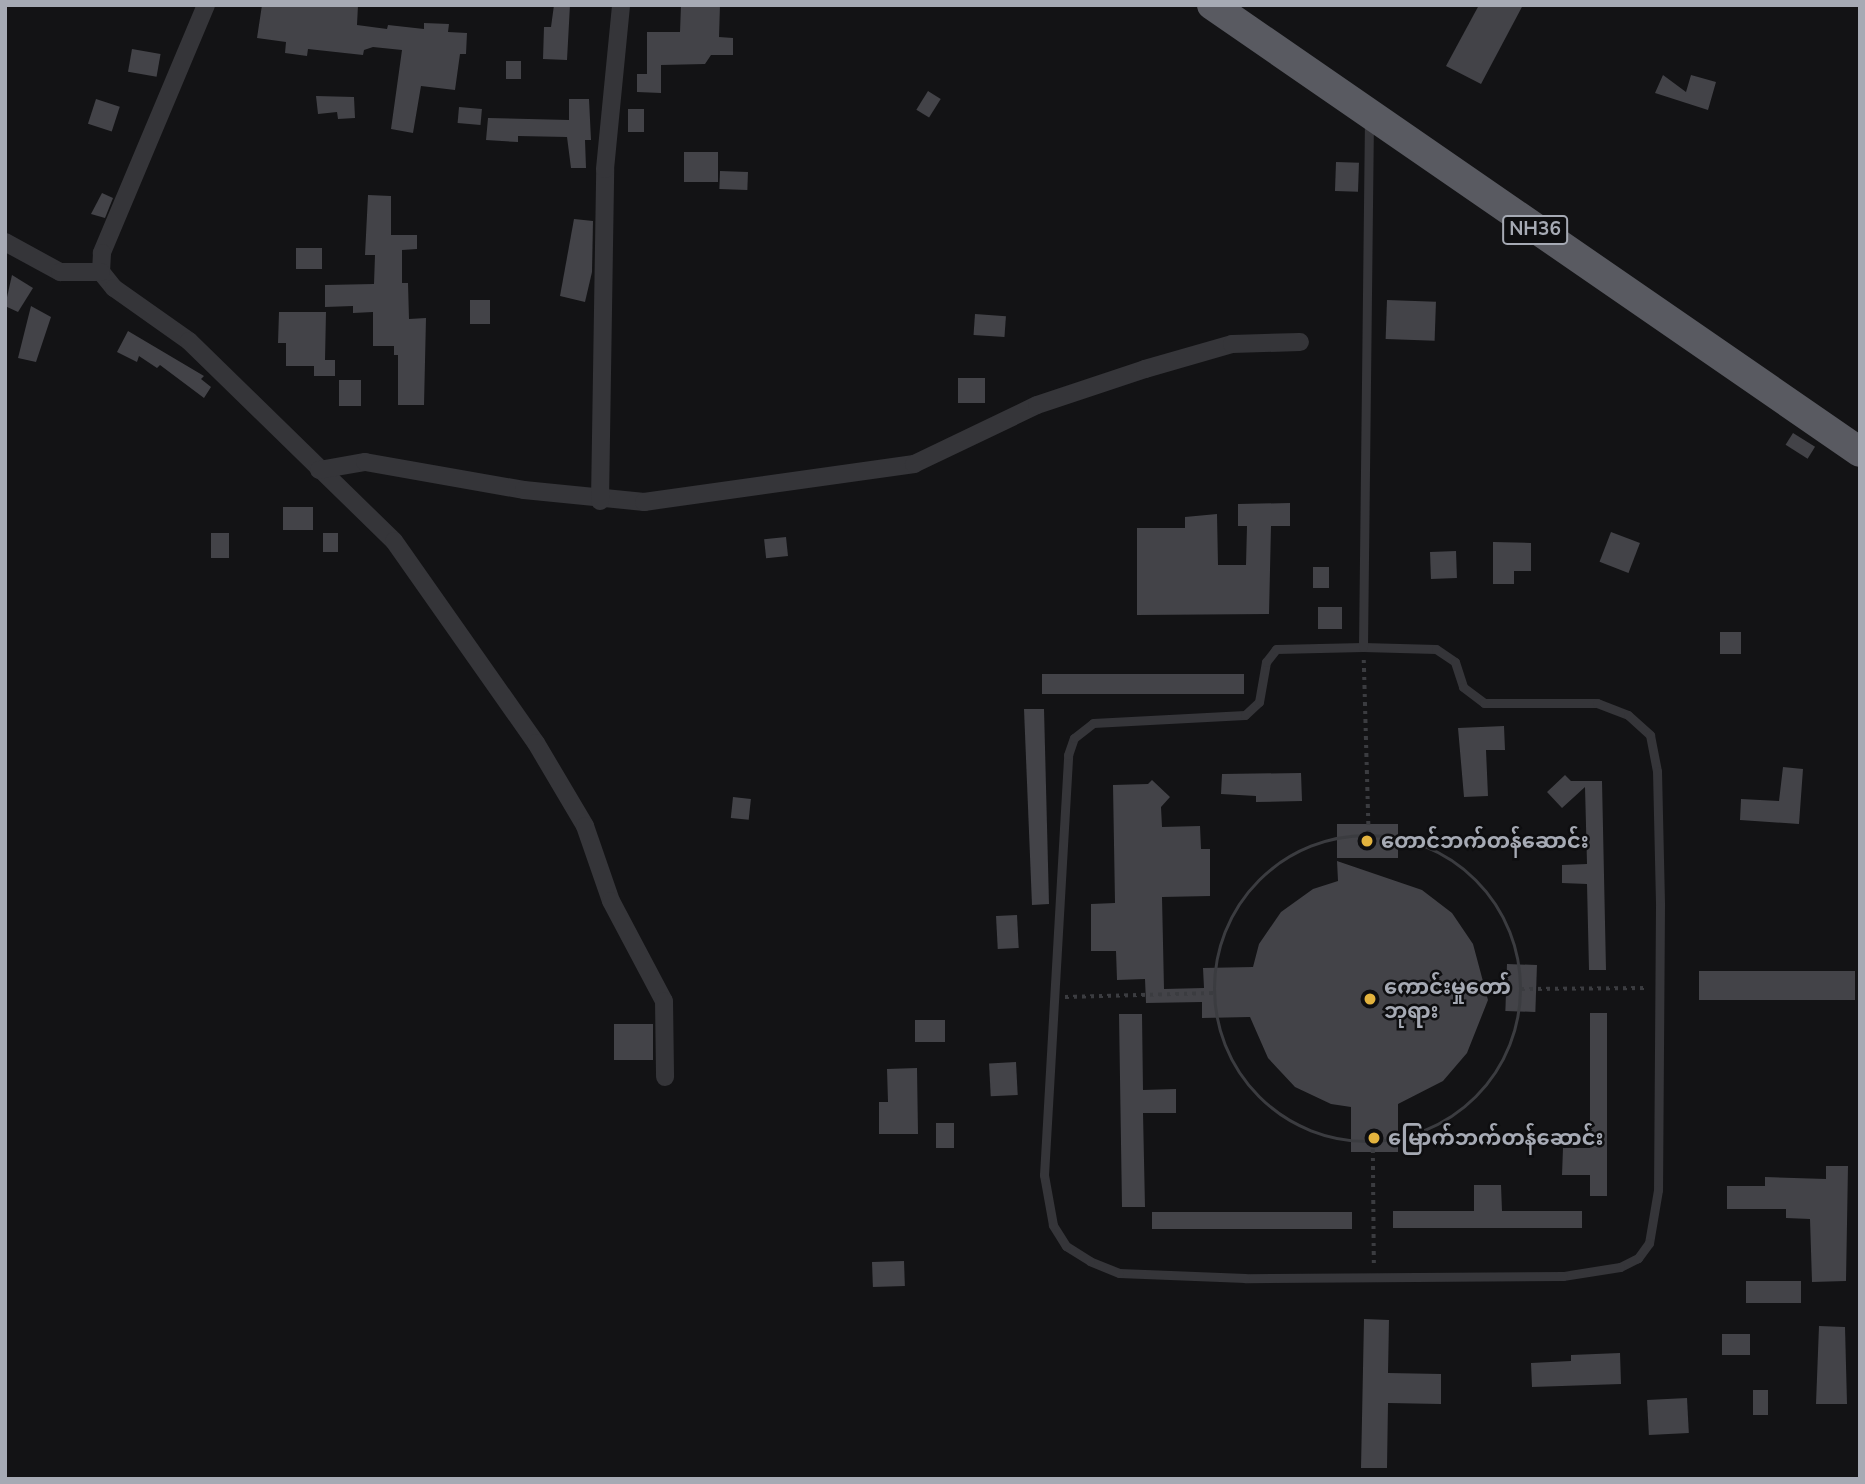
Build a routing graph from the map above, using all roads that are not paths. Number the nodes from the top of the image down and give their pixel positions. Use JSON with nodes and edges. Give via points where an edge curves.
{"nodes":[{"id":1,"x":206,"y":5,"type":"edge"},
{"id":2,"x":621,"y":5,"type":"edge"},
{"id":3,"x":1212,"y":5,"type":"edge"},
{"id":4,"x":1369,"y":115,"type":"junction"},
{"id":5,"x":5,"y":242,"type":"edge"},
{"id":6,"x":101,"y":272,"type":"junction"},
{"id":7,"x":1300,"y":342,"type":"dead end"},
{"id":8,"x":1860,"y":452,"type":"edge"},
{"id":9,"x":319,"y":470,"type":"junction"},
{"id":10,"x":600,"y":501,"type":"junction"},
{"id":11,"x":1363,"y":647,"type":"junction"},
{"id":12,"x":665,"y":1077,"type":"dead end"}],
"edges":[{"from":1,"to":6,"type":"street","via":[[102,253]]},
{"from":2,"to":10,"type":"street","via":[[605,169]]},
{"from":3,"to":4,"type":"highway","number":"NH36"},
{"from":4,"to":8,"type":"highway","number":"NH36"},
{"from":4,"to":11,"type":"lane"},
{"from":5,"to":6,"type":"street","via":[[60,272]]},
{"from":6,"to":9,"type":"street","via":[[114,288],[190,341]]},
{"from":7,"to":10,"type":"street","via":[[1232,344],[1145,369],[1037,405],[914,464],[644,502]]},
{"from":9,"to":10,"type":"street","via":[[365,462]]},
{"from":9,"to":12,"type":"street","via":[[394,541],[536,743],[585,826],[611,901],[664,1001]]},
{"from":11,"to":11,"type":"lane","via":[[1436,649],[1455,662],[1463,687],[1484,703],[1597,703],[1642,724],[1650,735],[1657,771],[1659,988],[1658,1191],[1649,1243],[1638,1258],[1620,1267],[1563,1276],[1374,1279],[1119,1273],[1066,1246],[1046,1205],[1064,775],[1074,738],[1084,727],[1105,721],[1245,715],[1259,702],[1266,662],[1276,649]]}]}
